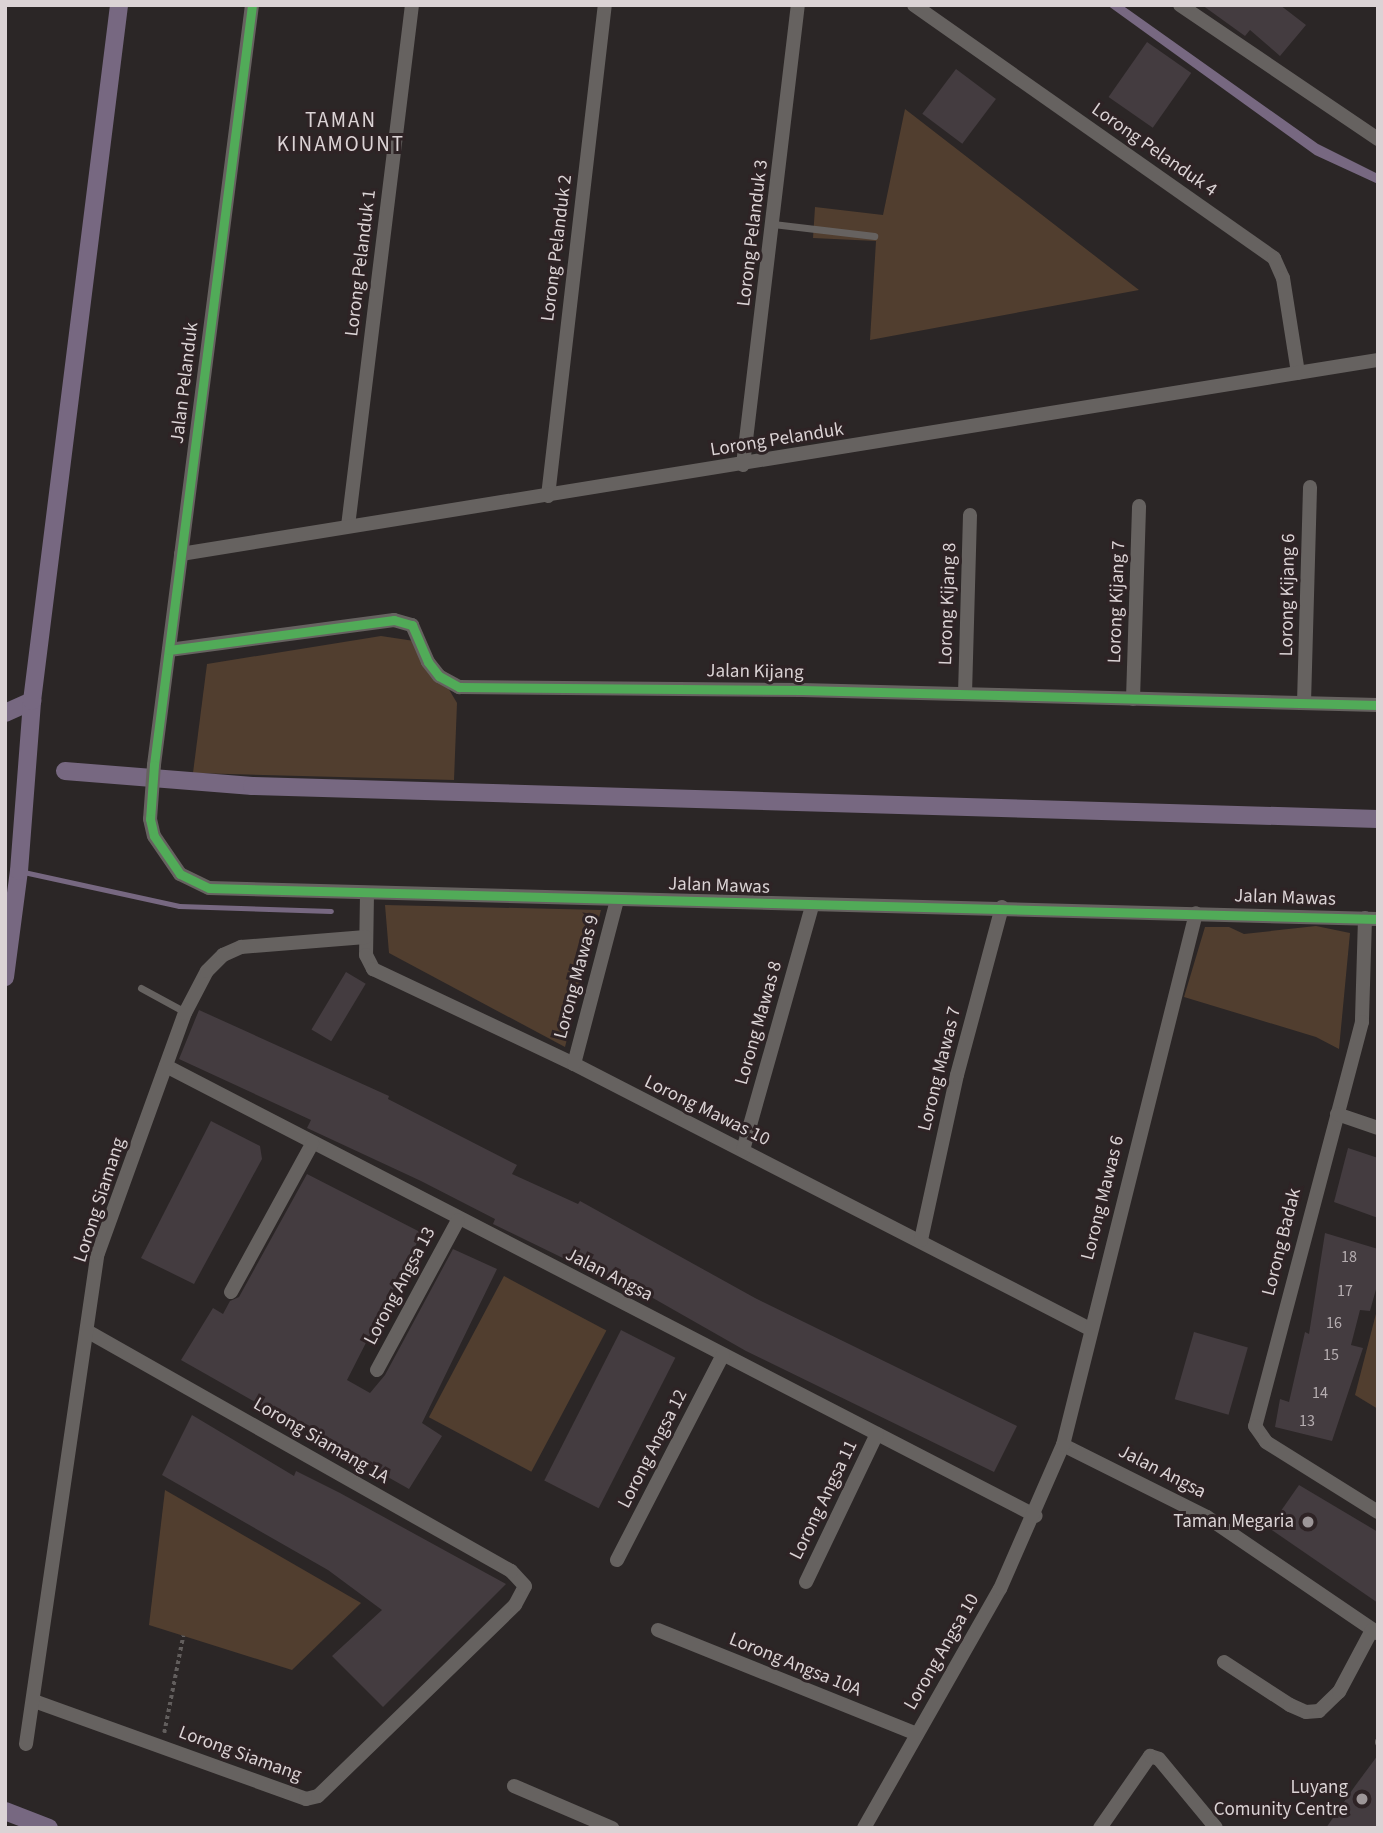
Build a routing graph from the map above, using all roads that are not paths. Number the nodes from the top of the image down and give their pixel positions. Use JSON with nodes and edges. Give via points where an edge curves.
{"nodes":[{"id":1,"x":252,"y":5,"type":"edge"},
{"id":2,"x":412,"y":5,"type":"edge"},
{"id":3,"x":605,"y":5,"type":"edge"},
{"id":4,"x":798,"y":5,"type":"edge"},
{"id":5,"x":914,"y":5,"type":"edge"},
{"id":6,"x":1180,"y":5,"type":"edge"},
{"id":7,"x":1378,"y":139,"type":"edge"},
{"id":8,"x":774,"y":224,"type":"junction"},
{"id":9,"x":874,"y":236,"type":"dead end"},
{"id":10,"x":1378,"y":360,"type":"edge"},
{"id":11,"x":1298,"y":373,"type":"junction"},
{"id":12,"x":743,"y":465,"type":"junction"},
{"id":13,"x":1310,"y":486,"type":"dead end"},
{"id":14,"x":548,"y":496,"type":"junction"},
{"id":15,"x":1139,"y":506,"type":"dead end"},
{"id":16,"x":970,"y":515,"type":"dead end"},
{"id":17,"x":348,"y":526,"type":"junction"},
{"id":18,"x":181,"y":554,"type":"junction"},
{"id":19,"x":169,"y":650,"type":"junction"},
{"id":20,"x":965,"y":694,"type":"junction"},
{"id":21,"x":1133,"y":699,"type":"junction"},
{"id":22,"x":1304,"y":704,"type":"junction"},
{"id":23,"x":1378,"y":705,"type":"edge"},
{"id":24,"x":154,"y":765,"type":"joint"},
{"id":25,"x":367,"y":894,"type":"junction"},
{"id":26,"x":617,"y":900,"type":"junction"},
{"id":27,"x":812,"y":906,"type":"junction"},
{"id":28,"x":1002,"y":907,"type":"junction"},
{"id":29,"x":1196,"y":913,"type":"junction"},
{"id":30,"x":1371,"y":919,"type":"edge"},
{"id":31,"x":366,"y":937,"type":"junction"},
{"id":32,"x":141,"y":988,"type":"dead end"},
{"id":33,"x":185,"y":1013,"type":"junction"},
{"id":34,"x":574,"y":1064,"type":"junction"},
{"id":35,"x":166,"y":1066,"type":"junction"},
{"id":36,"x":1337,"y":1114,"type":"junction"},
{"id":37,"x":1378,"y":1128,"type":"edge"},
{"id":38,"x":312,"y":1144,"type":"junction"},
{"id":39,"x":743,"y":1150,"type":"junction"},
{"id":40,"x":458,"y":1220,"type":"junction"},
{"id":41,"x":921,"y":1240,"type":"junction"},
{"id":42,"x":231,"y":1292,"type":"dead end"},
{"id":43,"x":1090,"y":1329,"type":"junction"},
{"id":44,"x":87,"y":1331,"type":"junction"},
{"id":45,"x":723,"y":1355,"type":"junction"},
{"id":46,"x":377,"y":1370,"type":"dead end"},
{"id":47,"x":877,"y":1433,"type":"junction"},
{"id":48,"x":1063,"y":1445,"type":"junction"},
{"id":49,"x":1046,"y":1492,"type":"joint"},
{"id":50,"x":1378,"y":1513,"type":"edge"},
{"id":51,"x":1036,"y":1516,"type":"junction"},
{"id":52,"x":617,"y":1560,"type":"dead end"},
{"id":53,"x":806,"y":1583,"type":"dead end"},
{"id":54,"x":523,"y":1593,"type":"joint"},
{"id":55,"x":658,"y":1630,"type":"dead end"},
{"id":56,"x":1375,"y":1631,"type":"edge"},
{"id":57,"x":1224,"y":1662,"type":"dead end"},
{"id":58,"x":34,"y":1701,"type":"junction"},
{"id":59,"x":917,"y":1734,"type":"junction"},
{"id":60,"x":26,"y":1744,"type":"dead end"},
{"id":61,"x":514,"y":1786,"type":"dead end"},
{"id":62,"x":612,"y":1828,"type":"edge"},
{"id":63,"x":864,"y":1828,"type":"edge"},
{"id":64,"x":1100,"y":1828,"type":"edge"},
{"id":65,"x":1216,"y":1828,"type":"edge"}],
"edges":[{"from":1,"to":18,"type":"street","name":"Jalan Pelanduk"},
{"from":2,"to":17,"type":"street","name":"Lorong Pelanduk 1"},
{"from":3,"to":14,"type":"street","name":"Lorong Pelanduk 2"},
{"from":4,"to":8,"type":"street","name":"Lorong Pelanduk 3"},
{"from":5,"to":11,"type":"street","name":"Lorong Pelanduk 4","via":[[1274,258],[1283,278]]},
{"from":6,"to":7,"type":"street"},
{"from":8,"to":9,"type":"lane"},
{"from":8,"to":12,"type":"street","name":"Lorong Pelanduk 3"},
{"from":10,"to":11,"type":"street","name":"Lorong Pelanduk"},
{"from":11,"to":12,"type":"street","name":"Lorong Pelanduk"},
{"from":12,"to":14,"type":"street","name":"Lorong Pelanduk"},
{"from":13,"to":22,"type":"street","name":"Lorong Kijang 6"},
{"from":14,"to":17,"type":"street","name":"Lorong Pelanduk"},
{"from":15,"to":21,"type":"street","name":"Lorong Kijang 7"},
{"from":16,"to":20,"type":"street","name":"Lorong Kijang 8"},
{"from":17,"to":18,"type":"street","name":"Lorong Pelanduk"},
{"from":18,"to":19,"type":"street","name":"Jalan Pelanduk"},
{"from":19,"to":20,"type":"street","name":"Jalan Kijang","via":[[394,620],[412,625],[428,662],[439,676],[459,687]]},
{"from":19,"to":24,"type":"street","name":"Jalan Pelanduk"},
{"from":20,"to":21,"type":"street","name":"Jalan Kijang"},
{"from":21,"to":22,"type":"street","name":"Jalan Kijang"},
{"from":22,"to":23,"type":"street","name":"Jalan Kijang"},
{"from":24,"to":25,"type":"street","name":"Jalan Mawas","via":[[150,819],[170,865],[209,888]]},
{"from":25,"to":26,"type":"street","name":"Jalan Mawas"},
{"from":25,"to":31,"type":"street","name":"Lorong Mawas 10"},
{"from":26,"to":27,"type":"street","name":"Jalan Mawas"},
{"from":26,"to":34,"type":"street","name":"Lorong Mawas 9"},
{"from":27,"to":28,"type":"street","name":"Jalan Mawas"},
{"from":27,"to":39,"type":"street","name":"Lorong Mawas 8"},
{"from":28,"to":29,"type":"street","name":"Jalan Mawas"},
{"from":28,"to":41,"type":"street","name":"Lorong Mawas 7","via":[[957,1075]]},
{"from":29,"to":30,"type":"street","name":"Jalan Mawas"},
{"from":29,"to":43,"type":"street","name":"Lorong Mawas 6"},
{"from":30,"to":36,"type":"street","name":"Lorong Badak","via":[[1362,1022]]},
{"from":31,"to":33,"type":"street","name":"Lorong Siamang","via":[[241,947],[223,955],[207,971]]},
{"from":31,"to":34,"type":"street","name":"Lorong Mawas 10","via":[[366,955],[373,969]]},
{"from":32,"to":33,"type":"lane"},
{"from":33,"to":35,"type":"street","name":"Lorong Siamang"},
{"from":34,"to":39,"type":"street","name":"Lorong Mawas 10"},
{"from":35,"to":38,"type":"street","name":"Jalan Angsa"},
{"from":35,"to":44,"type":"street","name":"Lorong Siamang","via":[[98,1253]]},
{"from":36,"to":37,"type":"street"},
{"from":36,"to":50,"type":"street","name":"Lorong Badak","via":[[1255,1426],[1265,1442]]},
{"from":38,"to":40,"type":"street","name":"Jalan Angsa"},
{"from":38,"to":42,"type":"street"},
{"from":39,"to":41,"type":"street","name":"Lorong Mawas 10"},
{"from":40,"to":45,"type":"street","name":"Jalan Angsa"},
{"from":40,"to":46,"type":"street","name":"Lorong Angsa 13"},
{"from":41,"to":43,"type":"street","name":"Lorong Mawas 10","via":[[970,1270]]},
{"from":43,"to":48,"type":"street","name":"Lorong Mawas 6"},
{"from":44,"to":54,"type":"street","name":"Lorong Siamang 1A","via":[[512,1571],[525,1586]]},
{"from":44,"to":58,"type":"street","name":"Lorong Siamang"},
{"from":45,"to":47,"type":"street","name":"Jalan Angsa"},
{"from":45,"to":52,"type":"street","name":"Lorong Angsa 12"},
{"from":47,"to":51,"type":"street","name":"Jalan Angsa"},
{"from":47,"to":53,"type":"street","name":"Lorong Angsa 11"},
{"from":48,"to":49,"type":"street","name":"Lorong Mawas 6"},
{"from":48,"to":56,"type":"street","name":"Jalan Angsa","via":[[1207,1517]]},
{"from":49,"to":51,"type":"street","name":"Lorong Angsa 10"},
{"from":51,"to":59,"type":"street","name":"Lorong Angsa 10","via":[[972,1642]]},
{"from":54,"to":58,"type":"street","name":"Lorong Siamang","via":[[318,1796],[306,1799]]},
{"from":55,"to":59,"type":"street","name":"Lorong Angsa 10A"},
{"from":56,"to":57,"type":"street","via":[[1339,1692],[1319,1712],[1290,1705]]},
{"from":58,"to":60,"type":"street","name":"Lorong Siamang"},
{"from":59,"to":63,"type":"street","name":"Lorong Angsa 10"},
{"from":61,"to":62,"type":"street"},
{"from":64,"to":65,"type":"street","via":[[1150,1756],[1159,1759]]}]}
